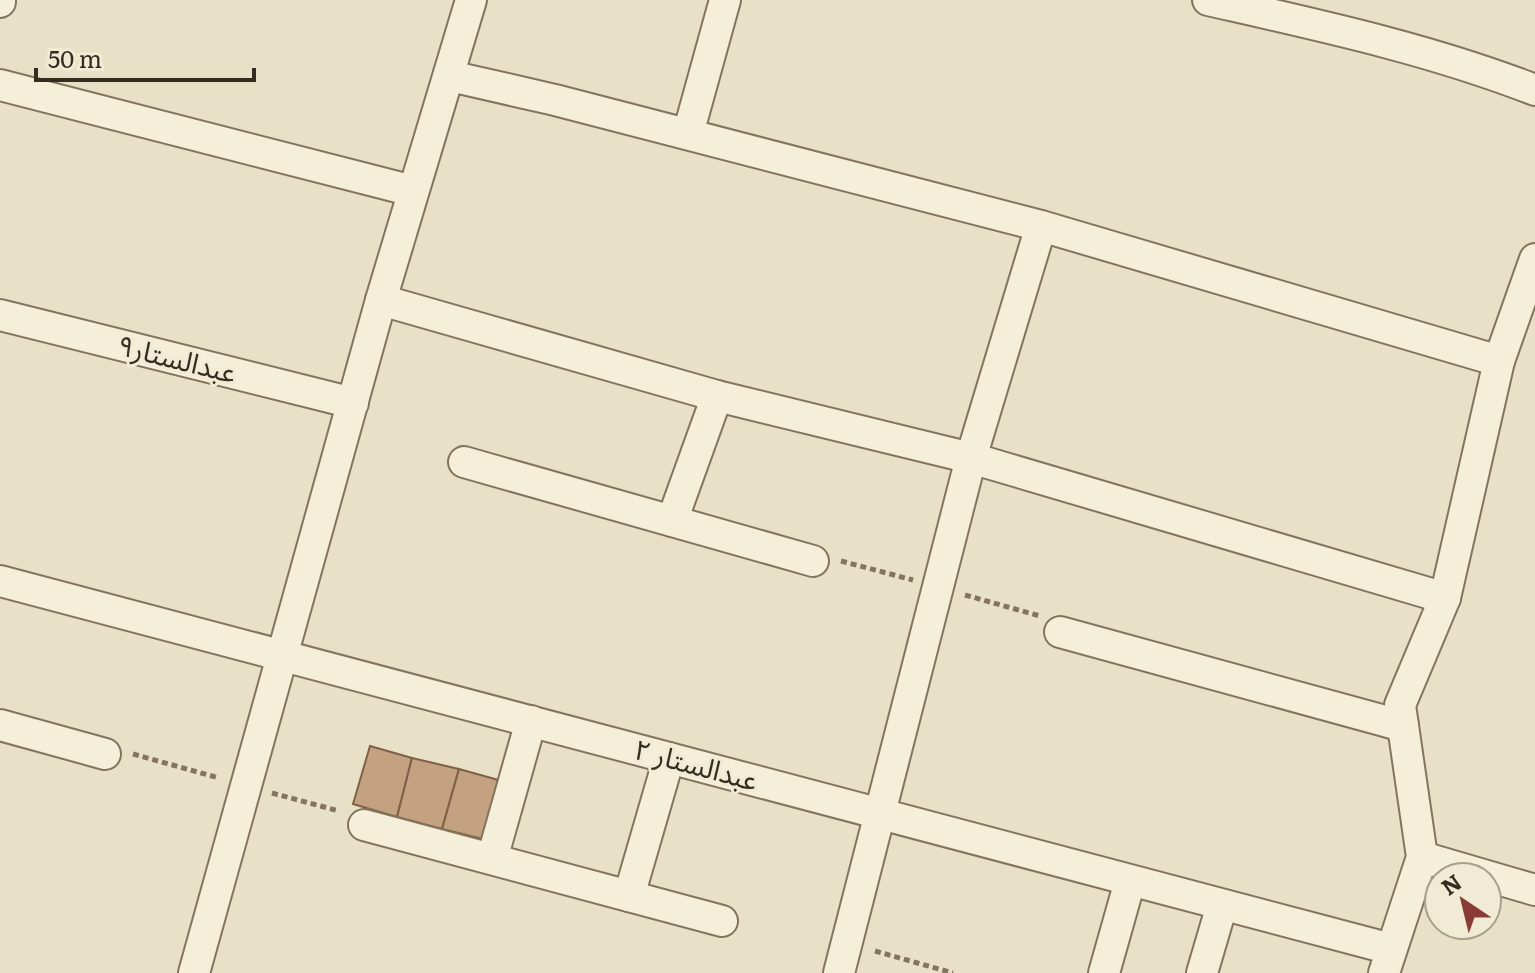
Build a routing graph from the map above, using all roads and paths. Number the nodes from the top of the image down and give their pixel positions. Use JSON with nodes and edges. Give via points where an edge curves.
{"nodes":[{"id":1,"x":471,"y":0,"type":"edge"},
{"id":2,"x":725,"y":0,"type":"edge"},
{"id":3,"x":1208,"y":0,"type":"edge"},
{"id":4,"x":450,"y":76,"type":"junction"},
{"id":5,"x":0,"y":85,"type":"edge"},
{"id":6,"x":1535,"y":90,"type":"edge"},
{"id":7,"x":688,"y":134,"type":"junction"},
{"id":8,"x":413,"y":191,"type":"junction"},
{"id":9,"x":1041,"y":226,"type":"junction"},
{"id":10,"x":1535,"y":259,"type":"edge"},
{"id":11,"x":381,"y":300,"type":"junction"},
{"id":12,"x":0,"y":315,"type":"edge"},
{"id":13,"x":1499,"y":361,"type":"junction"},
{"id":14,"x":717,"y":396,"type":"junction"},
{"id":15,"x":353,"y":403,"type":"junction"},
{"id":16,"x":971,"y":458,"type":"junction"},
{"id":17,"x":464,"y":462,"type":"dead end"},
{"id":18,"x":672,"y":521,"type":"junction"},
{"id":19,"x":813,"y":561,"type":"joint"},
{"id":20,"x":0,"y":581,"type":"edge"},
{"id":21,"x":938,"y":587,"type":"junction"},
{"id":22,"x":1445,"y":598,"type":"junction"},
{"id":23,"x":1060,"y":632,"type":"joint"},
{"id":24,"x":283,"y":655,"type":"junction"},
{"id":25,"x":531,"y":721,"type":"junction"},
{"id":26,"x":0,"y":725,"type":"edge"},
{"id":27,"x":1403,"y":726,"type":"junction"},
{"id":28,"x":105,"y":754,"type":"joint"},
{"id":29,"x":669,"y":758,"type":"junction"},
{"id":30,"x":246,"y":786,"type":"junction"},
{"id":31,"x":879,"y":814,"type":"junction"},
{"id":32,"x":364,"y":825,"type":"joint"},
{"id":33,"x":1422,"y":857,"type":"junction"},
{"id":34,"x":492,"y":859,"type":"junction"},
{"id":35,"x":1130,"y":881,"type":"junction"},
{"id":36,"x":1535,"y":890,"type":"edge"},
{"id":37,"x":629,"y":896,"type":"junction"},
{"id":38,"x":1222,"y":905,"type":"junction"},
{"id":39,"x":722,"y":921,"type":"dead end"},
{"id":40,"x":847,"y":943,"type":"junction"},
{"id":41,"x":1388,"y":961,"type":"edge"},
{"id":42,"x":194,"y":973,"type":"edge"},
{"id":43,"x":839,"y":973,"type":"edge"},
{"id":44,"x":953,"y":973,"type":"edge"},
{"id":45,"x":1104,"y":973,"type":"edge"},
{"id":46,"x":1202,"y":973,"type":"edge"}],
"edges":[{"from":1,"to":4,"type":"street"},
{"from":2,"to":7,"type":"street"},
{"from":3,"to":6,"type":"street","via":[[1350,33]]},
{"from":4,"to":7,"type":"street"},
{"from":4,"to":8,"type":"street"},
{"from":5,"to":8,"type":"street"},
{"from":7,"to":9,"type":"street"},
{"from":8,"to":11,"type":"street"},
{"from":9,"to":13,"type":"street"},
{"from":9,"to":16,"type":"street"},
{"from":10,"to":13,"type":"street"},
{"from":11,"to":14,"type":"street"},
{"from":11,"to":15,"type":"street"},
{"from":12,"to":15,"type":"street","name":"عبدالستار۹"},
{"from":13,"to":22,"type":"street"},
{"from":14,"to":16,"type":"street"},
{"from":14,"to":18,"type":"street"},
{"from":15,"to":24,"type":"street"},
{"from":16,"to":21,"type":"street"},
{"from":16,"to":22,"type":"street"},
{"from":17,"to":18,"type":"street"},
{"from":18,"to":19,"type":"street"},
{"from":19,"to":21,"type":"path","via":[[824,557]]},
{"from":20,"to":24,"type":"street","name":"عبدالستار ۲"},
{"from":21,"to":23,"type":"path","via":[[1054,620]]},
{"from":21,"to":31,"type":"street"},
{"from":22,"to":27,"type":"street","via":[[1400,705]]},
{"from":23,"to":27,"type":"street"},
{"from":24,"to":25,"type":"street","name":"عبدالستار ۲"},
{"from":24,"to":30,"type":"street"},
{"from":25,"to":29,"type":"street","name":"عبدالستار ۲"},
{"from":25,"to":34,"type":"street"},
{"from":26,"to":28,"type":"street"},
{"from":27,"to":33,"type":"street"},
{"from":28,"to":30,"type":"path","via":[[130,753]]},
{"from":29,"to":31,"type":"street","name":"عبدالستار ۲"},
{"from":29,"to":37,"type":"street"},
{"from":30,"to":32,"type":"path","via":[[344,812]]},
{"from":30,"to":42,"type":"street"},
{"from":31,"to":35,"type":"street","name":"عبدالستار ۲"},
{"from":31,"to":40,"type":"street"},
{"from":32,"to":34,"type":"street"},
{"from":33,"to":36,"type":"street"},
{"from":33,"to":41,"type":"street"},
{"from":34,"to":37,"type":"street"},
{"from":35,"to":38,"type":"street","name":"عبدالستار ۲"},
{"from":35,"to":45,"type":"street"},
{"from":37,"to":39,"type":"street"},
{"from":38,"to":41,"type":"street","name":"عبدالستار ۲"},
{"from":38,"to":46,"type":"street"},
{"from":40,"to":43,"type":"street"},
{"from":40,"to":44,"type":"path"}]}
